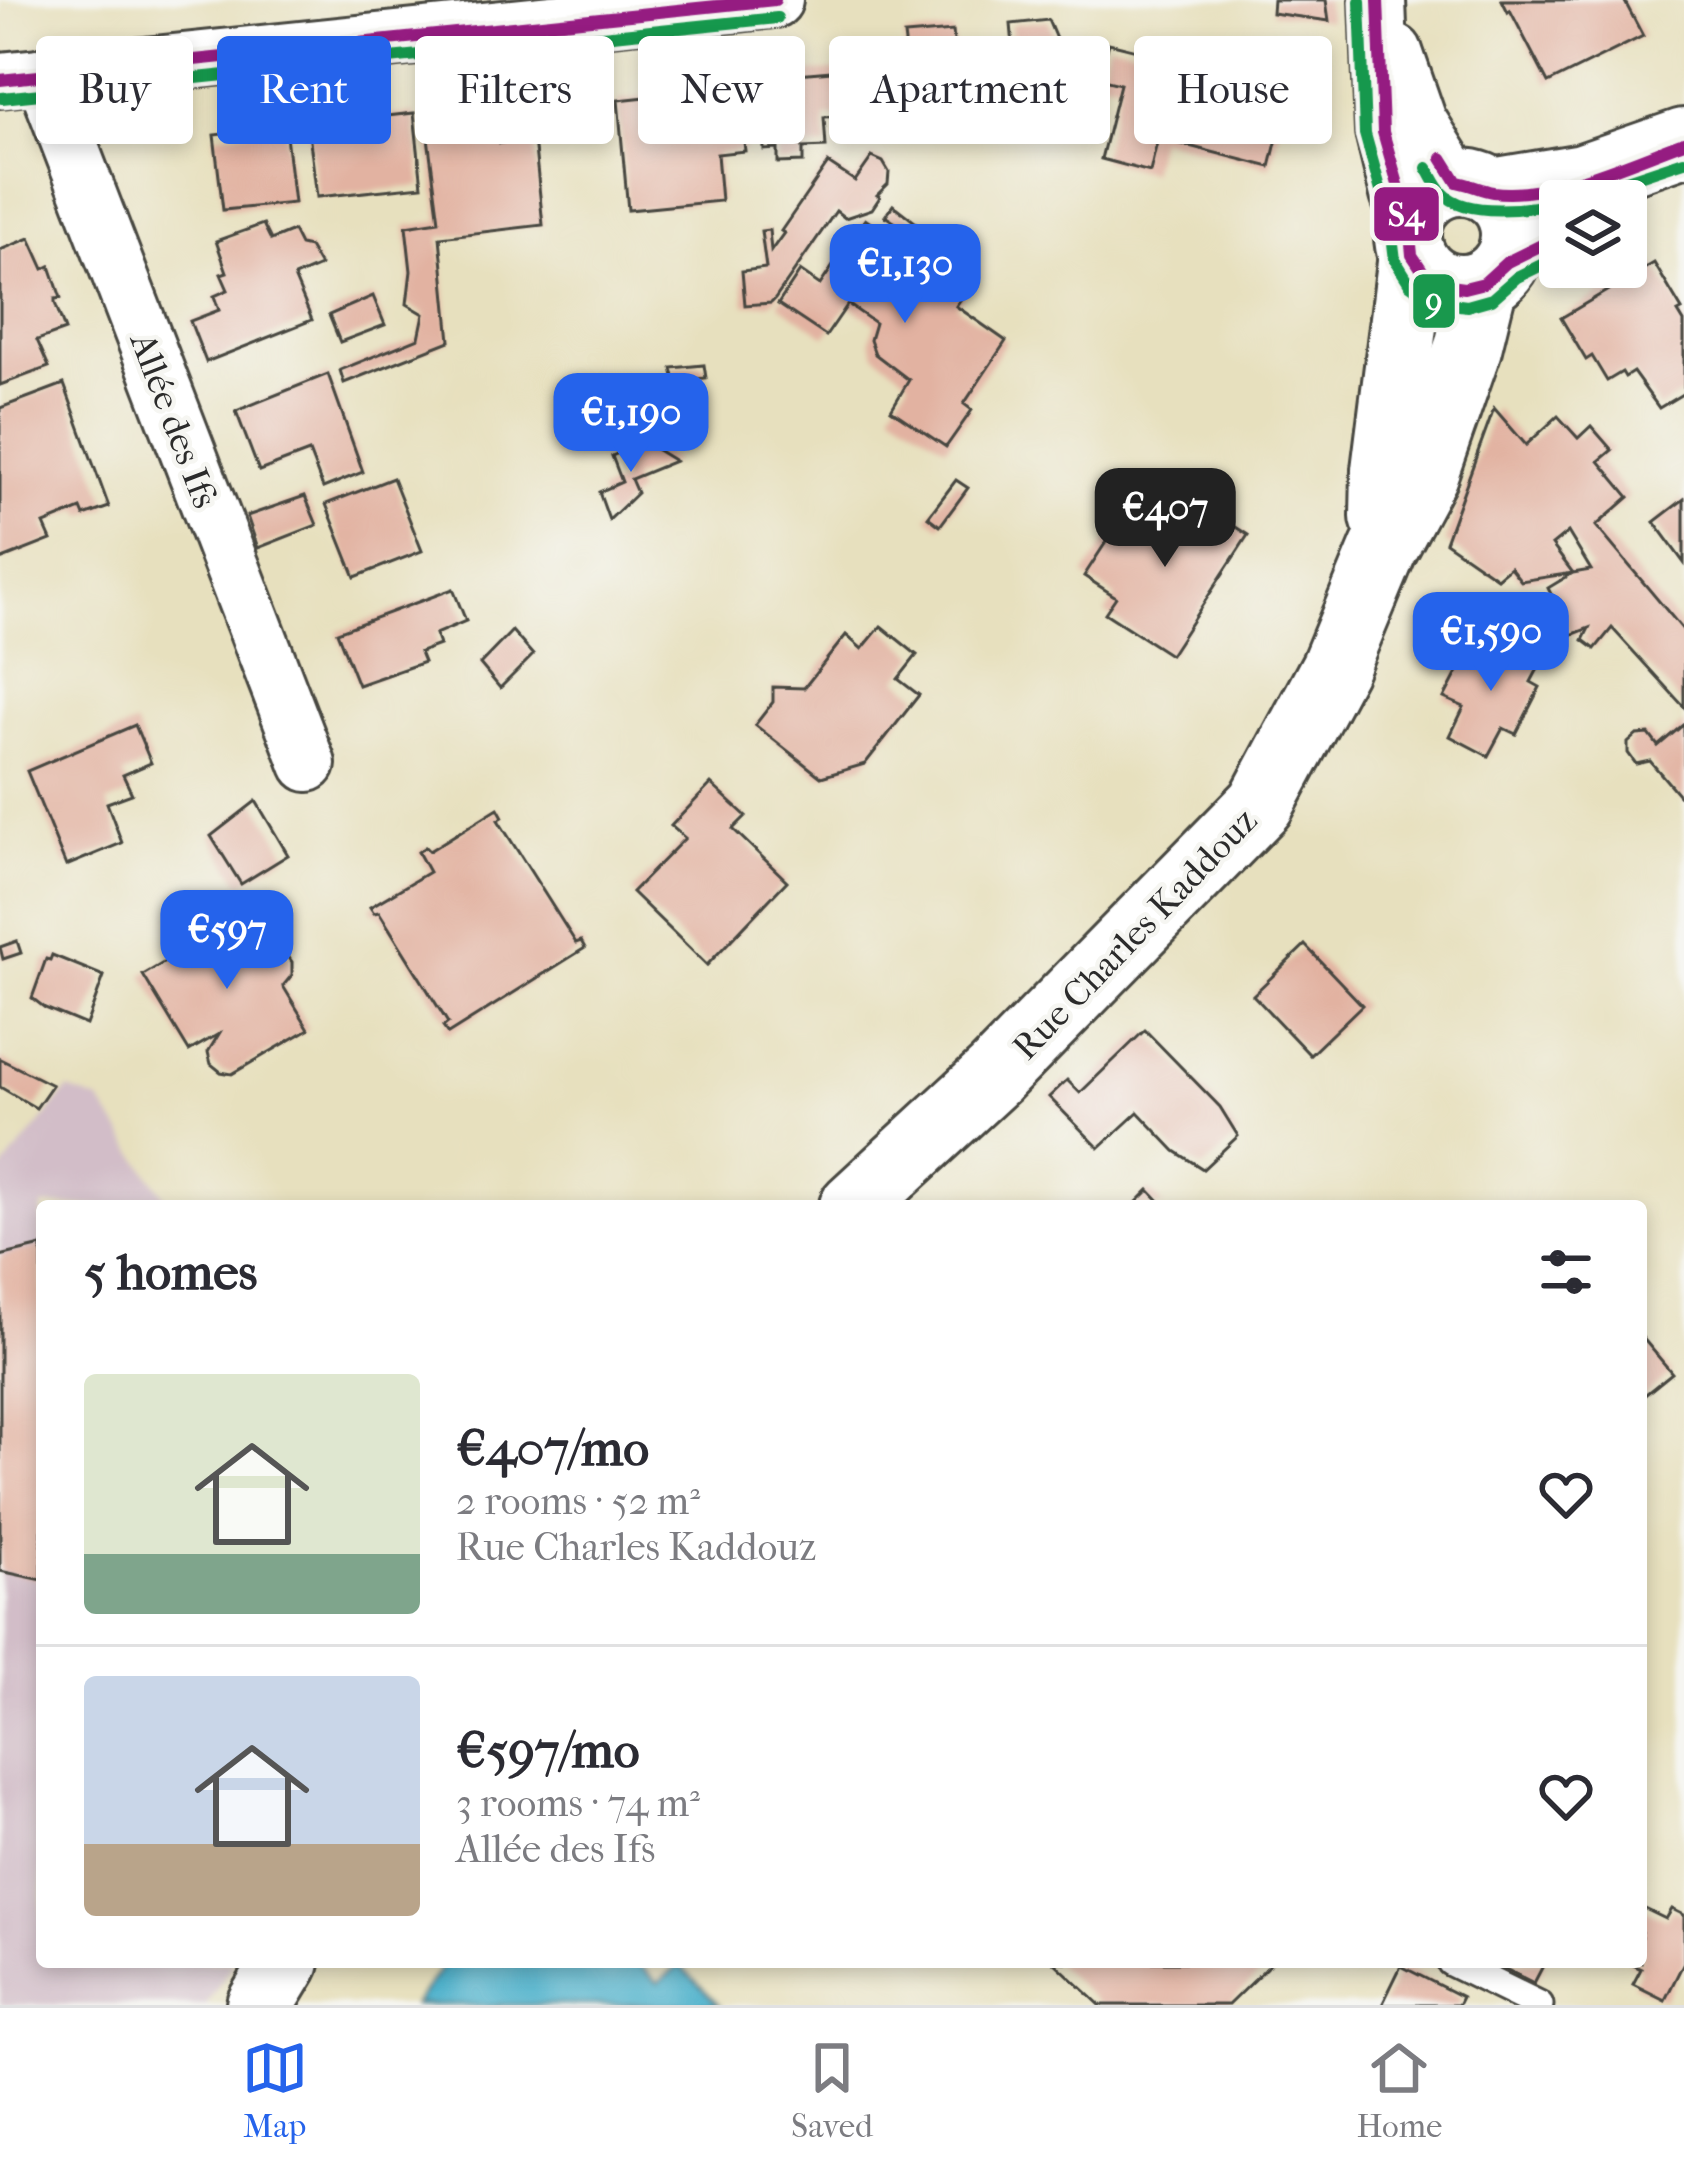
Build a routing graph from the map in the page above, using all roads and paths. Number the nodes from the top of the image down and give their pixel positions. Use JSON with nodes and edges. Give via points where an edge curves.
{"nodes":[{"id":1,"x":776,"y":0,"type":"edge"},
{"id":2,"x":1379,"y":2,"type":"edge"},
{"id":3,"x":21,"y":78,"type":"edge"},
{"id":4,"x":1684,"y":142,"type":"edge"},
{"id":5,"x":1684,"y":153,"type":"edge"},
{"id":6,"x":1647,"y":181,"type":"edge"},
{"id":7,"x":1443,"y":213,"type":"junction"},
{"id":8,"x":1517,"y":260,"type":"edge"},
{"id":9,"x":1383,"y":550,"type":"junction"},
{"id":10,"x":308,"y":764,"type":"dead end"},
{"id":11,"x":860,"y":1200,"type":"edge"},
{"id":12,"x":282,"y":1968,"type":"edge"},
{"id":13,"x":1463,"y":1968,"type":"edge"},
{"id":14,"x":260,"y":2005,"type":"edge"},
{"id":15,"x":1540,"y":2005,"type":"edge"}],
"edges":[{"from":1,"to":3,"type":"street"},
{"from":2,"to":7,"type":"street"},
{"from":3,"to":10,"type":"street","name":"Allée des Ifs"},
{"from":4,"to":7,"type":"street"},
{"from":5,"to":6,"type":"street"},
{"from":7,"to":8,"type":"street","name":"Rue Charles Kaddouz","via":[[1506,206]]},
{"from":7,"to":8,"type":"street","via":[[1424,273],[1442,285],[1463,288]]},
{"from":7,"to":9,"type":"street","name":"Rue Charles Kaddouz","via":[[1385,470]]},
{"from":8,"to":9,"type":"street","name":"Rue Charles Kaddouz","via":[[1468,348],[1424,474]]},
{"from":9,"to":11,"type":"street","name":"Rue Charles Kaddouz","via":[[1334,668],[1261,804]]},
{"from":12,"to":14,"type":"street"},
{"from":13,"to":15,"type":"lane"}]}
